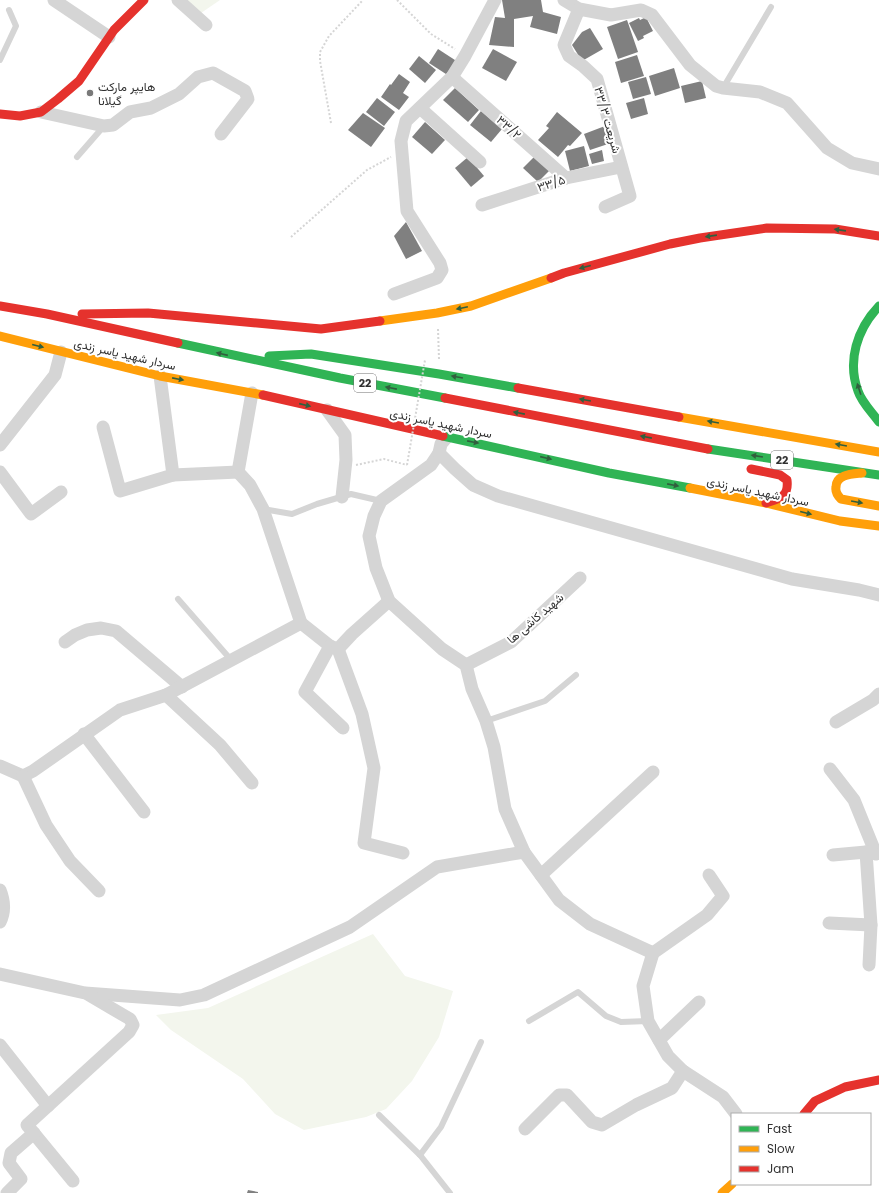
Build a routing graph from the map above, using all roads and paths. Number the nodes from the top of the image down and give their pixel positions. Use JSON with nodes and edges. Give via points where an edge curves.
{"nodes":[{"id":1,"x":54,"y":0,"type":"edge"},
{"id":2,"x":144,"y":0,"type":"edge"},
{"id":3,"x":178,"y":0,"type":"edge"},
{"id":4,"x":363,"y":0,"type":"edge"},
{"id":5,"x":397,"y":0,"type":"edge"},
{"id":6,"x":495,"y":0,"type":"edge"},
{"id":7,"x":564,"y":0,"type":"edge"},
{"id":8,"x":771,"y":7,"type":"dead end"},
{"id":9,"x":580,"y":9,"type":"junction"},
{"id":10,"x":9,"y":10,"type":"dead end"},
{"id":11,"x":206,"y":25,"type":"dead end"},
{"id":12,"x":108,"y":37,"type":"junction"},
{"id":13,"x":465,"y":56,"type":"junction"},
{"id":14,"x":0,"y":60,"type":"edge"},
{"id":15,"x":452,"y":77,"type":"junction"},
{"id":16,"x":723,"y":88,"type":"junction"},
{"id":17,"x":420,"y":108,"type":"junction"},
{"id":18,"x":41,"y":112,"type":"junction"},
{"id":19,"x":0,"y":114,"type":"edge"},
{"id":20,"x":331,"y":123,"type":"dead end"},
{"id":21,"x":104,"y":126,"type":"junction"},
{"id":22,"x":221,"y":134,"type":"dead end"},
{"id":23,"x":402,"y":152,"type":"junction"},
{"id":24,"x":76,"y":157,"type":"dead end"},
{"id":25,"x":480,"y":162,"type":"dead end"},
{"id":26,"x":621,"y":167,"type":"junction"},
{"id":27,"x":879,"y":169,"type":"edge"},
{"id":28,"x":566,"y":178,"type":"junction"},
{"id":29,"x":482,"y":205,"type":"dead end"},
{"id":30,"x":605,"y":207,"type":"dead end"},
{"id":31,"x":879,"y":236,"type":"edge"},
{"id":32,"x":291,"y":237,"type":"dead end"},
{"id":33,"x":394,"y":294,"type":"dead end"},
{"id":34,"x":0,"y":306,"type":"edge"},
{"id":35,"x":879,"y":306,"type":"edge"},
{"id":36,"x":47,"y":314,"type":"junction"},
{"id":37,"x":437,"y":314,"type":"junction"},
{"id":38,"x":0,"y":336,"type":"edge"},
{"id":39,"x":61,"y":352,"type":"junction"},
{"id":40,"x":238,"y":357,"type":"junction"},
{"id":41,"x":425,"y":360,"type":"dead end"},
{"id":42,"x":439,"y":374,"type":"junction"},
{"id":43,"x":160,"y":376,"type":"junction"},
{"id":44,"x":252,"y":393,"type":"junction"},
{"id":45,"x":327,"y":410,"type":"junction"},
{"id":46,"x":879,"y":422,"type":"edge"},
{"id":47,"x":103,"y":428,"type":"dead end"},
{"id":48,"x":446,"y":437,"type":"junction"},
{"id":49,"x":0,"y":445,"type":"edge"},
{"id":50,"x":704,"y":448,"type":"junction"},
{"id":51,"x":879,"y":452,"type":"edge"},
{"id":52,"x":439,"y":453,"type":"junction"},
{"id":53,"x":713,"y":458,"type":"dead end"},
{"id":54,"x":346,"y":467,"type":"junction"},
{"id":55,"x":741,"y":467,"type":"dead end"},
{"id":56,"x":0,"y":472,"type":"edge"},
{"id":57,"x":238,"y":472,"type":"junction"},
{"id":58,"x":866,"y":473,"type":"junction"},
{"id":59,"x":173,"y":475,"type":"junction"},
{"id":60,"x":879,"y":475,"type":"edge"},
{"id":61,"x":61,"y":492,"type":"dead end"},
{"id":62,"x":342,"y":497,"type":"junction"},
{"id":63,"x":381,"y":501,"type":"junction"},
{"id":64,"x":766,"y":503,"type":"junction"},
{"id":65,"x":879,"y":506,"type":"edge"},
{"id":66,"x":263,"y":509,"type":"junction"},
{"id":67,"x":840,"y":521,"type":"junction"},
{"id":68,"x":879,"y":526,"type":"edge"},
{"id":69,"x":879,"y":534,"type":"edge"},
{"id":70,"x":580,"y":578,"type":"dead end"},
{"id":71,"x":879,"y":595,"type":"edge"},
{"id":72,"x":178,"y":599,"type":"dead end"},
{"id":73,"x":389,"y":601,"type":"junction"},
{"id":74,"x":302,"y":623,"type":"junction"},
{"id":75,"x":65,"y":642,"type":"dead end"},
{"id":76,"x":334,"y":647,"type":"junction"},
{"id":77,"x":232,"y":661,"type":"junction"},
{"id":78,"x":466,"y":665,"type":"junction"},
{"id":79,"x":576,"y":675,"type":"dead end"},
{"id":80,"x":182,"y":687,"type":"junction"},
{"id":81,"x":879,"y":694,"type":"edge"},
{"id":82,"x":166,"y":695,"type":"junction"},
{"id":83,"x":486,"y":721,"type":"junction"},
{"id":84,"x":836,"y":722,"type":"dead end"},
{"id":85,"x":343,"y":728,"type":"dead end"},
{"id":86,"x":84,"y":734,"type":"junction"},
{"id":87,"x":0,"y":766,"type":"edge"},
{"id":88,"x":830,"y":769,"type":"dead end"},
{"id":89,"x":653,"y":772,"type":"dead end"},
{"id":90,"x":23,"y":776,"type":"junction"},
{"id":91,"x":252,"y":782,"type":"dead end"},
{"id":92,"x":144,"y":812,"type":"dead end"},
{"id":93,"x":524,"y":852,"type":"junction"},
{"id":94,"x":403,"y":853,"type":"dead end"},
{"id":95,"x":874,"y":854,"type":"edge"},
{"id":96,"x":833,"y":855,"type":"dead end"},
{"id":97,"x":541,"y":875,"type":"junction"},
{"id":98,"x":709,"y":875,"type":"dead end"},
{"id":99,"x":0,"y":890,"type":"edge"},
{"id":100,"x":99,"y":891,"type":"dead end"},
{"id":101,"x":0,"y":922,"type":"edge"},
{"id":102,"x":829,"y":923,"type":"dead end"},
{"id":103,"x":871,"y":925,"type":"junction"},
{"id":104,"x":653,"y":953,"type":"junction"},
{"id":105,"x":869,"y":965,"type":"dead end"},
{"id":106,"x":0,"y":974,"type":"edge"},
{"id":107,"x":85,"y":993,"type":"junction"},
{"id":108,"x":699,"y":1002,"type":"dead end"},
{"id":109,"x":529,"y":1020,"type":"dead end"},
{"id":110,"x":648,"y":1020,"type":"junction"},
{"id":111,"x":659,"y":1040,"type":"junction"},
{"id":112,"x":482,"y":1042,"type":"dead end"},
{"id":113,"x":0,"y":1045,"type":"edge"},
{"id":114,"x":683,"y":1071,"type":"junction"},
{"id":115,"x":879,"y":1080,"type":"edge"},
{"id":116,"x":48,"y":1106,"type":"junction"},
{"id":117,"x":735,"y":1113,"type":"edge"},
{"id":118,"x":805,"y":1113,"type":"edge"},
{"id":119,"x":379,"y":1115,"type":"dead end"},
{"id":120,"x":525,"y":1129,"type":"dead end"},
{"id":121,"x":34,"y":1133,"type":"junction"},
{"id":122,"x":420,"y":1155,"type":"junction"},
{"id":123,"x":73,"y":1181,"type":"dead end"},
{"id":124,"x":731,"y":1185,"type":"edge"},
{"id":125,"x":7,"y":1193,"type":"edge"},
{"id":126,"x":450,"y":1193,"type":"edge"},
{"id":127,"x":722,"y":1193,"type":"edge"}],
"edges":[{"from":1,"to":12,"type":"street"},
{"from":2,"to":12,"type":"main road"},
{"from":3,"to":11,"type":"street"},
{"from":4,"to":20,"type":"path","via":[[329,36],[320,52]]},
{"from":5,"to":13,"type":"path","via":[[431,34]]},
{"from":6,"to":13,"type":"street"},
{"from":7,"to":9,"type":"street"},
{"from":8,"to":16,"type":"lane"},
{"from":9,"to":16,"type":"street","via":[[611,15],[641,10],[652,14],[690,65],[716,86]]},
{"from":9,"to":26,"type":"street","name":"شریعت ۳۳/۳","via":[[564,45],[569,56],[597,79]]},
{"from":10,"to":14,"type":"lane","via":[[16,26]]},
{"from":12,"to":18,"type":"main road","via":[[79,81]]},
{"from":13,"to":15,"type":"street"},
{"from":15,"to":17,"type":"street"},
{"from":15,"to":28,"type":"street","name":"۳۳/۲"},
{"from":16,"to":27,"type":"street","via":[[760,92],[787,103],[827,148],[852,163]]},
{"from":17,"to":23,"type":"street","via":[[406,122],[401,141]]},
{"from":17,"to":25,"type":"street"},
{"from":18,"to":19,"type":"main road","via":[[20,116]]},
{"from":18,"to":21,"type":"street"},
{"from":21,"to":22,"type":"street","via":[[113,125],[130,112],[150,108],[165,101],[179,94],[198,77],[214,73],[246,91],[248,99]]},
{"from":21,"to":24,"type":"lane"},
{"from":23,"to":32,"type":"path","via":[[368,170]]},
{"from":23,"to":33,"type":"street","via":[[407,211],[442,270],[437,278]]},
{"from":26,"to":28,"type":"street","name":"۳۳/۵"},
{"from":26,"to":30,"type":"street","name":"شریعت ۳۳/۳","via":[[630,196]]},
{"from":28,"to":29,"type":"street","name":"۳۳/۵"},
{"from":31,"to":37,"type":"main road","one_way":true,"via":[[835,229],[767,228],[700,238],[564,273],[471,306]]},
{"from":34,"to":36,"type":"main road","name":"سردار شهید یاسر زندی","number":"22"},
{"from":46,"to":35,"type":"main road","one_way":true,"via":[[859,392],[853,362],[858,336],[871,313]]},
{"from":36,"to":37,"type":"main road","via":[[148,313],[321,329]]},
{"from":40,"to":36,"type":"main road","name":"سردار شهید یاسر زندی","number":"22","one_way":true},
{"from":37,"to":42,"type":"path"},
{"from":38,"to":39,"type":"main road","name":"سردار شهید یاسر زندی","one_way":true},
{"from":39,"to":43,"type":"main road","name":"سردار شهید یاسر زندی"},
{"from":39,"to":49,"type":"street","via":[[55,375]]},
{"from":40,"to":42,"type":"main road","via":[[311,354]]},
{"from":50,"to":40,"type":"main road","name":"سردار شهید یاسر زندی","number":"22","one_way":true},
{"from":41,"to":54,"type":"path","bridge":true,"via":[[407,465],[384,459]]},
{"from":51,"to":42,"type":"main road","one_way":true},
{"from":43,"to":44,"type":"main road","name":"سردار شهید یاسر زندی","one_way":true},
{"from":43,"to":59,"type":"street"},
{"from":44,"to":45,"type":"main road","name":"سردار شهید یاسر زندی","one_way":true},
{"from":44,"to":57,"type":"street"},
{"from":45,"to":48,"type":"main road","name":"سردار شهید یاسر زندی"},
{"from":45,"to":54,"type":"street","via":[[345,435]]},
{"from":47,"to":59,"type":"street","via":[[120,491]]},
{"from":48,"to":52,"type":"street"},
{"from":48,"to":64,"type":"main road","name":"سردار شهید یاسر زندی","one_way":true,"via":[[610,473]]},
{"from":50,"to":53,"type":"main road"},
{"from":58,"to":50,"type":"main road","name":"سردار شهید یاسر زندی","number":"22","one_way":true},
{"from":52,"to":63,"type":"street","via":[[431,465]]},
{"from":52,"to":71,"type":"street","via":[[474,485],[498,496],[792,579]]},
{"from":54,"to":62,"type":"street"},
{"from":55,"to":64,"type":"main road","via":[[780,475],[787,480],[787,493]]},
{"from":56,"to":61,"type":"street","via":[[31,514]]},
{"from":57,"to":59,"type":"street"},
{"from":57,"to":66,"type":"street","via":[[250,485]]},
{"from":58,"to":60,"type":"main road","name":"سردار شهید یاسر زندی","number":"22"},
{"from":58,"to":65,"type":"main road","one_way":true,"via":[[843,476],[835,485],[835,491],[841,499]]},
{"from":62,"to":63,"type":"lane","via":[[351,494]]},
{"from":62,"to":66,"type":"lane","via":[[292,514]]},
{"from":63,"to":73,"type":"street","via":[[369,536],[376,568]]},
{"from":64,"to":67,"type":"main road","name":"سردار شهید یاسر زندی","one_way":true},
{"from":66,"to":74,"type":"street"},
{"from":67,"to":68,"type":"main road","name":"سردار شهید یاسر زندی"},
{"from":67,"to":69,"type":"main road"},
{"from":70,"to":78,"type":"street","name":"شهید کاشی ها","via":[[511,642]]},
{"from":72,"to":77,"type":"lane"},
{"from":73,"to":76,"type":"street"},
{"from":73,"to":78,"type":"street","via":[[442,649]]},
{"from":74,"to":76,"type":"street"},
{"from":74,"to":77,"type":"street"},
{"from":75,"to":80,"type":"street","via":[[87,630],[101,628],[116,631]]},
{"from":76,"to":85,"type":"street","via":[[305,692]]},
{"from":76,"to":94,"type":"street","via":[[362,714],[374,768],[364,842]]},
{"from":77,"to":80,"type":"street"},
{"from":78,"to":83,"type":"street","via":[[472,689]]},
{"from":79,"to":83,"type":"lane","via":[[545,701]]},
{"from":80,"to":82,"type":"street"},
{"from":81,"to":84,"type":"street"},
{"from":82,"to":86,"type":"street","via":[[120,710]]},
{"from":82,"to":91,"type":"street","via":[[220,745]]},
{"from":83,"to":93,"type":"street","via":[[494,747],[505,809]]},
{"from":86,"to":90,"type":"street","via":[[34,771]]},
{"from":86,"to":92,"type":"street"},
{"from":87,"to":90,"type":"street"},
{"from":88,"to":95,"type":"street","via":[[854,800]]},
{"from":89,"to":97,"type":"street"},
{"from":90,"to":100,"type":"street","via":[[46,824],[70,861]]},
{"from":93,"to":97,"type":"street"},
{"from":93,"to":107,"type":"street","via":[[437,867],[350,928],[204,995],[180,1000]]},
{"from":95,"to":96,"type":"street"},
{"from":95,"to":103,"type":"street"},
{"from":97,"to":104,"type":"street","via":[[559,900],[590,924]]},
{"from":98,"to":104,"type":"street","via":[[723,896],[707,915]]},
{"from":99,"to":101,"type":"street","via":[[3,899]]},
{"from":102,"to":103,"type":"street"},
{"from":103,"to":105,"type":"street"},
{"from":104,"to":110,"type":"street","via":[[643,986]]},
{"from":106,"to":107,"type":"street"},
{"from":107,"to":116,"type":"street","via":[[130,1019],[133,1025],[129,1032]]},
{"from":108,"to":111,"type":"street"},
{"from":109,"to":110,"type":"lane","via":[[578,992],[606,1016],[621,1022]]},
{"from":110,"to":111,"type":"street"},
{"from":111,"to":114,"type":"street","via":[[668,1056]]},
{"from":112,"to":122,"type":"lane","via":[[441,1127]]},
{"from":113,"to":116,"type":"street"},
{"from":114,"to":117,"type":"street","via":[[723,1097]]},
{"from":114,"to":120,"type":"street","via":[[672,1088],[636,1105],[602,1126],[592,1122],[567,1095],[559,1095]]},
{"from":115,"to":118,"type":"main road","via":[[845,1087],[815,1101]]},
{"from":116,"to":121,"type":"street","via":[[27,1125]]},
{"from":119,"to":122,"type":"lane"},
{"from":121,"to":123,"type":"street"},
{"from":121,"to":125,"type":"street","via":[[11,1153],[9,1163],[21,1179]]},
{"from":122,"to":126,"type":"lane"},
{"from":124,"to":127,"type":"main road"}]}
